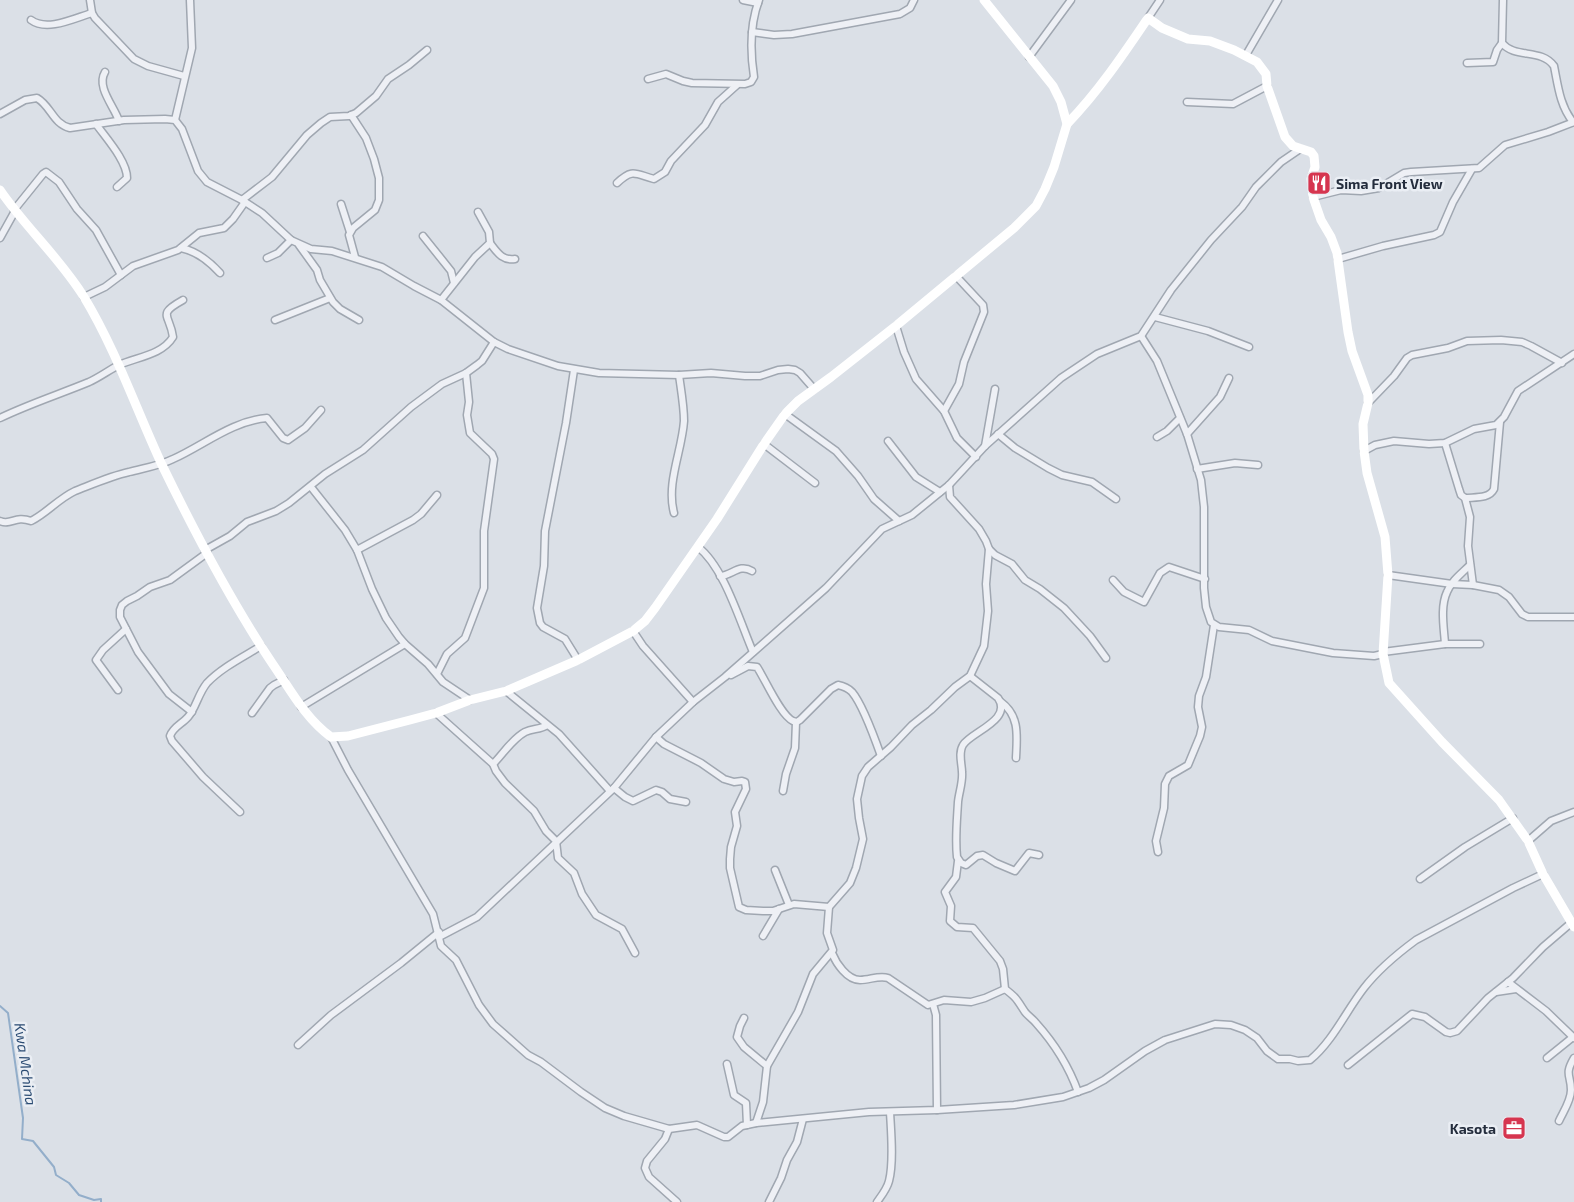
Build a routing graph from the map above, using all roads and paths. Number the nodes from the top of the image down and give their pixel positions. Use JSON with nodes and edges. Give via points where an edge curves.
{"nodes":[{"id":1,"x":90,"y":0,"type":"edge"},
{"id":2,"x":190,"y":0,"type":"edge"},
{"id":3,"x":743,"y":0,"type":"edge"},
{"id":4,"x":914,"y":0,"type":"edge"},
{"id":5,"x":984,"y":0,"type":"edge"},
{"id":6,"x":1071,"y":0,"type":"edge"},
{"id":7,"x":1160,"y":0,"type":"edge"},
{"id":8,"x":1278,"y":0,"type":"edge"},
{"id":9,"x":1503,"y":0,"type":"edge"},
{"id":10,"x":759,"y":1,"type":"edge"},
{"id":11,"x":92,"y":13,"type":"junction"},
{"id":12,"x":1148,"y":18,"type":"junction"},
{"id":13,"x":31,"y":20,"type":"dead end"},
{"id":14,"x":752,"y":32,"type":"junction"},
{"id":15,"x":1502,"y":43,"type":"junction"},
{"id":16,"x":427,"y":50,"type":"dead end"},
{"id":17,"x":1246,"y":55,"type":"junction"},
{"id":18,"x":1029,"y":57,"type":"junction"},
{"id":19,"x":1466,"y":63,"type":"dead end"},
{"id":20,"x":105,"y":72,"type":"dead end"},
{"id":21,"x":184,"y":76,"type":"junction"},
{"id":22,"x":648,"y":79,"type":"dead end"},
{"id":23,"x":737,"y":84,"type":"junction"},
{"id":24,"x":1268,"y":86,"type":"junction"},
{"id":25,"x":1188,"y":102,"type":"dead end"},
{"id":26,"x":0,"y":114,"type":"edge"},
{"id":27,"x":351,"y":115,"type":"junction"},
{"id":28,"x":175,"y":120,"type":"junction"},
{"id":29,"x":119,"y":121,"type":"junction"},
{"id":30,"x":1573,"y":122,"type":"edge"},
{"id":31,"x":96,"y":124,"type":"junction"},
{"id":32,"x":1068,"y":124,"type":"junction"},
{"id":33,"x":1300,"y":149,"type":"junction"},
{"id":34,"x":1472,"y":169,"type":"junction"},
{"id":35,"x":617,"y":184,"type":"dead end"},
{"id":36,"x":118,"y":187,"type":"dead end"},
{"id":37,"x":0,"y":190,"type":"edge"},
{"id":38,"x":1313,"y":197,"type":"junction"},
{"id":39,"x":244,"y":201,"type":"junction"},
{"id":40,"x":341,"y":204,"type":"dead end"},
{"id":41,"x":14,"y":210,"type":"junction"},
{"id":42,"x":478,"y":212,"type":"dead end"},
{"id":43,"x":350,"y":232,"type":"junction"},
{"id":44,"x":423,"y":236,"type":"dead end"},
{"id":45,"x":0,"y":238,"type":"edge"},
{"id":46,"x":291,"y":240,"type":"junction"},
{"id":47,"x":490,"y":243,"type":"junction"},
{"id":48,"x":298,"y":244,"type":"junction"},
{"id":49,"x":182,"y":248,"type":"junction"},
{"id":50,"x":266,"y":258,"type":"dead end"},
{"id":51,"x":355,"y":258,"type":"junction"},
{"id":52,"x":515,"y":259,"type":"dead end"},
{"id":53,"x":1338,"y":260,"type":"junction"},
{"id":54,"x":220,"y":273,"type":"dead end"},
{"id":55,"x":121,"y":275,"type":"junction"},
{"id":56,"x":956,"y":276,"type":"junction"},
{"id":57,"x":454,"y":283,"type":"junction"},
{"id":58,"x":84,"y":297,"type":"junction"},
{"id":59,"x":330,"y":298,"type":"junction"},
{"id":60,"x":183,"y":300,"type":"dead end"},
{"id":61,"x":441,"y":300,"type":"junction"},
{"id":62,"x":1154,"y":317,"type":"junction"},
{"id":63,"x":275,"y":320,"type":"dead end"},
{"id":64,"x":358,"y":320,"type":"dead end"},
{"id":65,"x":896,"y":326,"type":"junction"},
{"id":66,"x":1140,"y":336,"type":"junction"},
{"id":67,"x":494,"y":342,"type":"junction"},
{"id":68,"x":1249,"y":347,"type":"dead end"},
{"id":69,"x":1574,"y":354,"type":"edge"},
{"id":70,"x":1562,"y":363,"type":"junction"},
{"id":71,"x":119,"y":365,"type":"junction"},
{"id":72,"x":574,"y":370,"type":"junction"},
{"id":73,"x":466,"y":373,"type":"junction"},
{"id":74,"x":679,"y":375,"type":"junction"},
{"id":75,"x":1229,"y":378,"type":"dead end"},
{"id":76,"x":994,"y":388,"type":"dead end"},
{"id":77,"x":814,"y":389,"type":"junction"},
{"id":78,"x":1368,"y":402,"type":"junction"},
{"id":79,"x":321,"y":410,"type":"dead end"},
{"id":80,"x":944,"y":411,"type":"junction"},
{"id":81,"x":785,"y":414,"type":"junction"},
{"id":82,"x":0,"y":418,"type":"edge"},
{"id":83,"x":1180,"y":418,"type":"junction"},
{"id":84,"x":1500,"y":422,"type":"junction"},
{"id":85,"x":998,"y":434,"type":"junction"},
{"id":86,"x":1187,"y":434,"type":"junction"},
{"id":87,"x":1158,"y":437,"type":"dead end"},
{"id":88,"x":888,"y":441,"type":"dead end"},
{"id":89,"x":1445,"y":443,"type":"junction"},
{"id":90,"x":764,"y":444,"type":"junction"},
{"id":91,"x":985,"y":446,"type":"junction"},
{"id":92,"x":1364,"y":451,"type":"junction"},
{"id":93,"x":976,"y":457,"type":"junction"},
{"id":94,"x":162,"y":464,"type":"junction"},
{"id":95,"x":1258,"y":465,"type":"dead end"},
{"id":96,"x":1197,"y":469,"type":"junction"},
{"id":97,"x":815,"y":483,"type":"dead end"},
{"id":98,"x":949,"y":485,"type":"junction"},
{"id":99,"x":311,"y":487,"type":"junction"},
{"id":100,"x":940,"y":492,"type":"junction"},
{"id":101,"x":437,"y":495,"type":"dead end"},
{"id":102,"x":1466,"y":498,"type":"junction"},
{"id":103,"x":1116,"y":500,"type":"dead end"},
{"id":104,"x":674,"y":513,"type":"dead end"},
{"id":105,"x":0,"y":521,"type":"edge"},
{"id":106,"x":899,"y":521,"type":"junction"},
{"id":107,"x":698,"y":547,"type":"junction"},
{"id":108,"x":989,"y":549,"type":"junction"},
{"id":109,"x":357,"y":550,"type":"junction"},
{"id":110,"x":206,"y":552,"type":"junction"},
{"id":111,"x":1470,"y":564,"type":"junction"},
{"id":112,"x":752,"y":571,"type":"dead end"},
{"id":113,"x":1388,"y":575,"type":"junction"},
{"id":114,"x":720,"y":576,"type":"junction"},
{"id":115,"x":1204,"y":579,"type":"junction"},
{"id":116,"x":1112,"y":580,"type":"dead end"},
{"id":117,"x":1452,"y":584,"type":"junction"},
{"id":118,"x":1473,"y":585,"type":"junction"},
{"id":119,"x":1574,"y":617,"type":"edge"},
{"id":120,"x":1214,"y":625,"type":"junction"},
{"id":121,"x":126,"y":629,"type":"junction"},
{"id":122,"x":633,"y":631,"type":"junction"},
{"id":123,"x":405,"y":644,"type":"junction"},
{"id":124,"x":1445,"y":644,"type":"junction"},
{"id":125,"x":1480,"y":644,"type":"dead end"},
{"id":126,"x":261,"y":646,"type":"junction"},
{"id":127,"x":753,"y":652,"type":"junction"},
{"id":128,"x":1383,"y":653,"type":"junction"},
{"id":129,"x":1106,"y":658,"type":"dead end"},
{"id":130,"x":578,"y":660,"type":"junction"},
{"id":131,"x":437,"y":674,"type":"junction"},
{"id":132,"x":970,"y":676,"type":"junction"},
{"id":133,"x":725,"y":677,"type":"junction"},
{"id":134,"x":284,"y":680,"type":"junction"},
{"id":135,"x":118,"y":690,"type":"dead end"},
{"id":136,"x":506,"y":691,"type":"junction"},
{"id":137,"x":470,"y":700,"type":"junction"},
{"id":138,"x":693,"y":702,"type":"junction"},
{"id":139,"x":1001,"y":702,"type":"junction"},
{"id":140,"x":302,"y":707,"type":"junction"},
{"id":141,"x":192,"y":712,"type":"junction"},
{"id":142,"x":252,"y":713,"type":"dead end"},
{"id":143,"x":436,"y":713,"type":"junction"},
{"id":144,"x":796,"y":722,"type":"junction"},
{"id":145,"x":548,"y":725,"type":"junction"},
{"id":146,"x":330,"y":737,"type":"junction"},
{"id":147,"x":656,"y":737,"type":"junction"},
{"id":148,"x":881,"y":756,"type":"junction"},
{"id":149,"x":1016,"y":758,"type":"dead end"},
{"id":150,"x":493,"y":764,"type":"junction"},
{"id":151,"x":612,"y":790,"type":"junction"},
{"id":152,"x":784,"y":791,"type":"dead end"},
{"id":153,"x":686,"y":802,"type":"dead end"},
{"id":154,"x":240,"y":812,"type":"dead end"},
{"id":155,"x":1574,"y":812,"type":"edge"},
{"id":156,"x":1513,"y":818,"type":"junction"},
{"id":157,"x":1528,"y":841,"type":"junction"},
{"id":158,"x":556,"y":842,"type":"junction"},
{"id":159,"x":1158,"y":852,"type":"dead end"},
{"id":160,"x":1039,"y":855,"type":"dead end"},
{"id":161,"x":958,"y":860,"type":"junction"},
{"id":162,"x":775,"y":870,"type":"dead end"},
{"id":163,"x":1543,"y":874,"type":"junction"},
{"id":164,"x":1420,"y":879,"type":"dead end"},
{"id":165,"x":789,"y":905,"type":"junction"},
{"id":166,"x":828,"y":907,"type":"junction"},
{"id":167,"x":779,"y":909,"type":"junction"},
{"id":168,"x":1573,"y":925,"type":"edge"},
{"id":169,"x":439,"y":935,"type":"junction"},
{"id":170,"x":763,"y":936,"type":"dead end"},
{"id":171,"x":635,"y":953,"type":"dead end"},
{"id":172,"x":832,"y":953,"type":"junction"},
{"id":173,"x":1508,"y":982,"type":"junction"},
{"id":174,"x":1005,"y":989,"type":"junction"},
{"id":175,"x":1516,"y":989,"type":"junction"},
{"id":176,"x":1496,"y":992,"type":"junction"},
{"id":177,"x":934,"y":1004,"type":"junction"},
{"id":178,"x":744,"y":1018,"type":"dead end"},
{"id":179,"x":1574,"y":1037,"type":"edge"},
{"id":180,"x":298,"y":1045,"type":"dead end"},
{"id":181,"x":1547,"y":1058,"type":"dead end"},
{"id":182,"x":1574,"y":1058,"type":"edge"},
{"id":183,"x":727,"y":1064,"type":"dead end"},
{"id":184,"x":1348,"y":1065,"type":"dead end"},
{"id":185,"x":767,"y":1066,"type":"junction"},
{"id":186,"x":1078,"y":1092,"type":"junction"},
{"id":187,"x":937,"y":1110,"type":"junction"},
{"id":188,"x":890,"y":1112,"type":"junction"},
{"id":189,"x":803,"y":1119,"type":"junction"},
{"id":190,"x":1559,"y":1122,"type":"dead end"},
{"id":191,"x":756,"y":1123,"type":"junction"},
{"id":192,"x":747,"y":1125,"type":"junction"},
{"id":193,"x":669,"y":1130,"type":"junction"},
{"id":194,"x":676,"y":1202,"type":"edge"},
{"id":195,"x":769,"y":1202,"type":"edge"},
{"id":196,"x":877,"y":1202,"type":"edge"}],
"edges":[{"from":1,"to":11,"type":"street"},
{"from":2,"to":21,"type":"street","via":[[192,48]]},
{"from":3,"to":10,"type":"street"},
{"from":4,"to":14,"type":"street","via":[[910,8],[900,14],[783,35]]},
{"from":5,"to":18,"type":"street"},
{"from":6,"to":18,"type":"street"},
{"from":7,"to":12,"type":"street"},
{"from":8,"to":17,"type":"street"},
{"from":9,"to":15,"type":"street"},
{"from":10,"to":14,"type":"street"},
{"from":11,"to":13,"type":"street","via":[[64,23],[35,23]]},
{"from":11,"to":21,"type":"street","via":[[134,58],[148,66]]},
{"from":12,"to":17,"type":"street","via":[[1188,39],[1210,41]]},
{"from":12,"to":32,"type":"street"},
{"from":14,"to":23,"type":"street","via":[[754,77],[749,83]]},
{"from":15,"to":19,"type":"street","via":[[1493,62]]},
{"from":15,"to":30,"type":"street","via":[[1509,50],[1536,54],[1552,62],[1560,98]]},
{"from":16,"to":27,"type":"street","via":[[388,79],[376,96]]},
{"from":17,"to":24,"type":"street","via":[[1264,70]]},
{"from":18,"to":32,"type":"street","via":[[1053,86]]},
{"from":20,"to":29,"type":"street","via":[[103,86]]},
{"from":21,"to":28,"type":"street"},
{"from":22,"to":23,"type":"street","via":[[666,74],[692,83]]},
{"from":23,"to":35,"type":"street","via":[[718,102],[704,125],[660,176],[654,179],[632,173]]},
{"from":24,"to":25,"type":"street","via":[[1233,104]]},
{"from":24,"to":33,"type":"street","via":[[1285,137]]},
{"from":26,"to":31,"type":"street","via":[[25,100],[37,98],[64,127]]},
{"from":27,"to":39,"type":"street","via":[[326,119],[301,142],[272,178]]},
{"from":27,"to":43,"type":"street","via":[[366,138],[374,159],[379,178],[379,200],[375,210]]},
{"from":28,"to":29,"type":"street"},
{"from":28,"to":39,"type":"street","via":[[202,176]]},
{"from":29,"to":31,"type":"street"},
{"from":30,"to":34,"type":"street","via":[[1506,145],[1481,168]]},
{"from":31,"to":36,"type":"street","via":[[125,169],[127,178]]},
{"from":32,"to":56,"type":"street","via":[[1046,189],[1036,206]]},
{"from":33,"to":38,"type":"street","via":[[1312,152],[1314,156]]},
{"from":33,"to":62,"type":"street","via":[[1281,162],[1256,187],[1171,290]]},
{"from":34,"to":38,"type":"street","via":[[1411,172],[1379,188],[1341,190]]},
{"from":34,"to":53,"type":"street","via":[[1440,232]]},
{"from":37,"to":41,"type":"street"},
{"from":38,"to":53,"type":"street","via":[[1332,238]]},
{"from":39,"to":46,"type":"street"},
{"from":39,"to":49,"type":"street","via":[[224,228],[199,233]]},
{"from":40,"to":43,"type":"street"},
{"from":41,"to":45,"type":"street"},
{"from":41,"to":55,"type":"street","via":[[43,174],[49,173],[96,230]]},
{"from":41,"to":58,"type":"street"},
{"from":42,"to":47,"type":"street","via":[[489,232]]},
{"from":43,"to":51,"type":"street"},
{"from":44,"to":57,"type":"street","via":[[451,271]]},
{"from":46,"to":48,"type":"street"},
{"from":46,"to":50,"type":"street","via":[[278,253]]},
{"from":47,"to":52,"type":"street","via":[[506,260]]},
{"from":47,"to":57,"type":"street"},
{"from":48,"to":51,"type":"street"},
{"from":48,"to":59,"type":"street","via":[[315,266]]},
{"from":49,"to":54,"type":"street","via":[[198,254]]},
{"from":49,"to":55,"type":"street","via":[[140,263]]},
{"from":51,"to":61,"type":"street","via":[[382,267]]},
{"from":53,"to":78,"type":"street","via":[[1352,351],[1367,388]]},
{"from":55,"to":58,"type":"street"},
{"from":56,"to":65,"type":"street"},
{"from":56,"to":80,"type":"street","via":[[983,305],[984,312],[959,384]]},
{"from":57,"to":61,"type":"street"},
{"from":58,"to":71,"type":"street"},
{"from":59,"to":63,"type":"street"},
{"from":59,"to":64,"type":"street"},
{"from":60,"to":71,"type":"street","via":[[166,314],[173,335],[171,340],[155,352]]},
{"from":61,"to":67,"type":"street"},
{"from":62,"to":66,"type":"street"},
{"from":62,"to":68,"type":"street","via":[[1208,330]]},
{"from":65,"to":77,"type":"street"},
{"from":65,"to":80,"type":"street","via":[[916,379]]},
{"from":66,"to":83,"type":"street","via":[[1158,361]]},
{"from":66,"to":85,"type":"street","via":[[1087,360],[1053,384]]},
{"from":67,"to":72,"type":"street","via":[[522,355]]},
{"from":67,"to":73,"type":"street","via":[[482,362]]},
{"from":69,"to":70,"type":"street"},
{"from":70,"to":78,"type":"street","via":[[1522,342],[1468,342],[1412,355]]},
{"from":70,"to":84,"type":"street","via":[[1518,391]]},
{"from":71,"to":82,"type":"street","via":[[92,381]]},
{"from":71,"to":94,"type":"street"},
{"from":72,"to":74,"type":"street"},
{"from":72,"to":130,"type":"street","via":[[545,531],[544,566],[537,608],[543,627],[565,639]]},
{"from":73,"to":99,"type":"street","via":[[442,384],[363,450]]},
{"from":73,"to":131,"type":"street","via":[[470,433],[494,459],[484,531],[484,588],[465,638],[447,654]]},
{"from":74,"to":77,"type":"street","via":[[760,376],[788,369],[800,373]]},
{"from":74,"to":104,"type":"street","via":[[684,422],[674,479]]},
{"from":75,"to":86,"type":"street","via":[[1220,397]]},
{"from":76,"to":91,"type":"street"},
{"from":77,"to":81,"type":"street"},
{"from":78,"to":92,"type":"street","via":[[1363,424]]},
{"from":79,"to":94,"type":"street","via":[[305,428],[288,440],[267,418],[254,420],[215,435]]},
{"from":80,"to":93,"type":"street","via":[[957,438]]},
{"from":81,"to":90,"type":"street"},
{"from":81,"to":106,"type":"street","via":[[836,451],[874,499]]},
{"from":83,"to":86,"type":"street"},
{"from":83,"to":87,"type":"street"},
{"from":84,"to":89,"type":"street","via":[[1474,429]]},
{"from":84,"to":102,"type":"street","via":[[1494,489],[1486,496]]},
{"from":85,"to":91,"type":"street"},
{"from":85,"to":103,"type":"street","via":[[1048,468],[1092,482]]},
{"from":86,"to":96,"type":"street"},
{"from":88,"to":100,"type":"street","via":[[916,477]]},
{"from":89,"to":92,"type":"street","via":[[1394,441]]},
{"from":89,"to":102,"type":"street","via":[[1461,495]]},
{"from":90,"to":97,"type":"street"},
{"from":90,"to":107,"type":"street"},
{"from":91,"to":93,"type":"street"},
{"from":92,"to":113,"type":"street","via":[[1385,537]]},
{"from":93,"to":98,"type":"street"},
{"from":94,"to":105,"type":"street","via":[[118,475],[72,493],[31,521],[23,518],[6,523]]},
{"from":94,"to":110,"type":"street"},
{"from":95,"to":96,"type":"street","via":[[1235,463]]},
{"from":96,"to":115,"type":"street","via":[[1203,492]]},
{"from":98,"to":100,"type":"street"},
{"from":98,"to":108,"type":"street","via":[[950,497],[978,529]]},
{"from":99,"to":109,"type":"street"},
{"from":99,"to":110,"type":"street","via":[[276,511],[247,522]]},
{"from":100,"to":106,"type":"street","via":[[912,516]]},
{"from":101,"to":109,"type":"street","via":[[413,520]]},
{"from":102,"to":111,"type":"street","via":[[1470,517]]},
{"from":106,"to":127,"type":"street","via":[[882,529],[826,588]]},
{"from":107,"to":114,"type":"street","via":[[712,560]]},
{"from":107,"to":122,"type":"street","via":[[645,621]]},
{"from":108,"to":129,"type":"street","via":[[1064,608]]},
{"from":108,"to":132,"type":"street","via":[[984,646]]},
{"from":109,"to":123,"type":"street","via":[[386,618]]},
{"from":110,"to":121,"type":"street","via":[[170,580],[150,587],[123,603],[119,614]]},
{"from":110,"to":126,"type":"street","via":[[220,581]]},
{"from":111,"to":117,"type":"street"},
{"from":111,"to":118,"type":"street"},
{"from":112,"to":114,"type":"street","via":[[741,568]]},
{"from":113,"to":117,"type":"street"},
{"from":113,"to":128,"type":"street"},
{"from":114,"to":127,"type":"street"},
{"from":115,"to":116,"type":"street","via":[[1169,567],[1160,573],[1144,602],[1124,592]]},
{"from":115,"to":120,"type":"street","via":[[1206,608]]},
{"from":117,"to":118,"type":"street"},
{"from":117,"to":124,"type":"street","via":[[1446,594],[1444,608]]},
{"from":118,"to":119,"type":"street","via":[[1504,593],[1528,617]]},
{"from":120,"to":128,"type":"street","via":[[1249,630],[1272,641],[1333,653],[1374,656]]},
{"from":120,"to":159,"type":"street","via":[[1206,677],[1199,696],[1200,736],[1188,765],[1169,776],[1165,784],[1164,808],[1156,841]]},
{"from":121,"to":135,"type":"street","via":[[96,660]]},
{"from":121,"to":141,"type":"street","via":[[156,678],[169,694]]},
{"from":122,"to":130,"type":"street"},
{"from":122,"to":138,"type":"street"},
{"from":123,"to":131,"type":"street"},
{"from":123,"to":140,"type":"street"},
{"from":124,"to":125,"type":"street"},
{"from":124,"to":128,"type":"street"},
{"from":126,"to":134,"type":"street"},
{"from":126,"to":141,"type":"street","via":[[208,683]]},
{"from":127,"to":133,"type":"street"},
{"from":128,"to":156,"type":"street","via":[[1392,688]]},
{"from":130,"to":136,"type":"street"},
{"from":131,"to":137,"type":"street"},
{"from":132,"to":139,"type":"street"},
{"from":132,"to":148,"type":"street"},
{"from":133,"to":138,"type":"street"},
{"from":133,"to":144,"type":"street","via":[[748,666],[757,667],[784,713]]},
{"from":134,"to":140,"type":"street"},
{"from":134,"to":142,"type":"street","via":[[270,688]]},
{"from":136,"to":137,"type":"street"},
{"from":136,"to":145,"type":"street"},
{"from":137,"to":143,"type":"street"},
{"from":138,"to":147,"type":"street"},
{"from":139,"to":149,"type":"street","via":[[1016,722]]},
{"from":139,"to":161,"type":"street","via":[[992,724],[966,742],[960,754]]},
{"from":140,"to":146,"type":"street"},
{"from":141,"to":154,"type":"street","via":[[174,728],[170,739]]},
{"from":143,"to":146,"type":"street","via":[[348,736]]},
{"from":143,"to":150,"type":"street"},
{"from":144,"to":148,"type":"street","via":[[831,689],[844,686],[855,697]]},
{"from":144,"to":152,"type":"street","via":[[795,748]]},
{"from":145,"to":150,"type":"street","via":[[516,738]]},
{"from":145,"to":151,"type":"street"},
{"from":146,"to":169,"type":"street","via":[[433,914]]},
{"from":147,"to":151,"type":"street"},
{"from":147,"to":167,"type":"street","via":[[724,779],[745,782],[746,789],[735,812],[736,826],[730,847],[737,904],[746,910]]},
{"from":148,"to":166,"type":"street","via":[[865,771],[857,799],[863,839],[856,868],[847,888]]},
{"from":150,"to":158,"type":"street","via":[[505,783],[534,811]]},
{"from":151,"to":153,"type":"street","via":[[633,801],[656,790],[670,799]]},
{"from":151,"to":158,"type":"street"},
{"from":155,"to":157,"type":"street","via":[[1552,821]]},
{"from":156,"to":157,"type":"street"},
{"from":156,"to":164,"type":"street"},
{"from":157,"to":163,"type":"street"},
{"from":158,"to":169,"type":"street","via":[[477,917]]},
{"from":158,"to":171,"type":"street","via":[[558,858],[574,873],[590,907],[596,915],[622,928]]},
{"from":160,"to":161,"type":"street","via":[[1029,853],[1015,871],[983,855],[966,865]]},
{"from":161,"to":174,"type":"street","via":[[956,877],[945,892],[950,906],[949,918],[957,927],[970,927],[978,932],[1000,961]]},
{"from":162,"to":165,"type":"street"},
{"from":163,"to":168,"type":"street"},
{"from":163,"to":186,"type":"street","via":[[1416,940],[1401,951],[1374,976],[1310,1060],[1278,1059],[1245,1030],[1215,1024],[1165,1040],[1145,1050],[1104,1080]]},
{"from":165,"to":166,"type":"street"},
{"from":165,"to":167,"type":"street"},
{"from":166,"to":172,"type":"street","via":[[826,932]]},
{"from":167,"to":170,"type":"street"},
{"from":168,"to":173,"type":"street","via":[[1543,947]]},
{"from":169,"to":180,"type":"street","via":[[331,1015]]},
{"from":169,"to":193,"type":"street","via":[[441,946],[456,960],[479,1004],[512,1043],[605,1108]]},
{"from":172,"to":177,"type":"street","via":[[838,964],[855,979],[888,978],[923,1003]]},
{"from":172,"to":185,"type":"street","via":[[813,974],[798,1012]]},
{"from":173,"to":175,"type":"street"},
{"from":173,"to":176,"type":"street"},
{"from":174,"to":177,"type":"street","via":[[971,1002],[944,1000]]},
{"from":174,"to":186,"type":"street","via":[[1020,1001],[1063,1060]]},
{"from":175,"to":176,"type":"street"},
{"from":175,"to":179,"type":"street"},
{"from":176,"to":184,"type":"street","via":[[1454,1033],[1446,1032],[1425,1017],[1412,1014]]},
{"from":177,"to":187,"type":"street"},
{"from":178,"to":185,"type":"street","via":[[737,1037]]},
{"from":179,"to":181,"type":"street"},
{"from":182,"to":190,"type":"street","via":[[1568,1072],[1570,1095]]},
{"from":183,"to":192,"type":"street","via":[[734,1095],[746,1103]]},
{"from":185,"to":191,"type":"street","via":[[763,1102]]},
{"from":186,"to":187,"type":"street","via":[[1014,1105]]},
{"from":187,"to":188,"type":"street"},
{"from":188,"to":189,"type":"street"},
{"from":188,"to":196,"type":"street","via":[[889,1180]]},
{"from":189,"to":191,"type":"street"},
{"from":189,"to":195,"type":"street","via":[[797,1142]]},
{"from":191,"to":192,"type":"street"},
{"from":192,"to":193,"type":"street","via":[[728,1137],[697,1125]]},
{"from":193,"to":194,"type":"street","via":[[645,1168],[649,1177]]}]}
